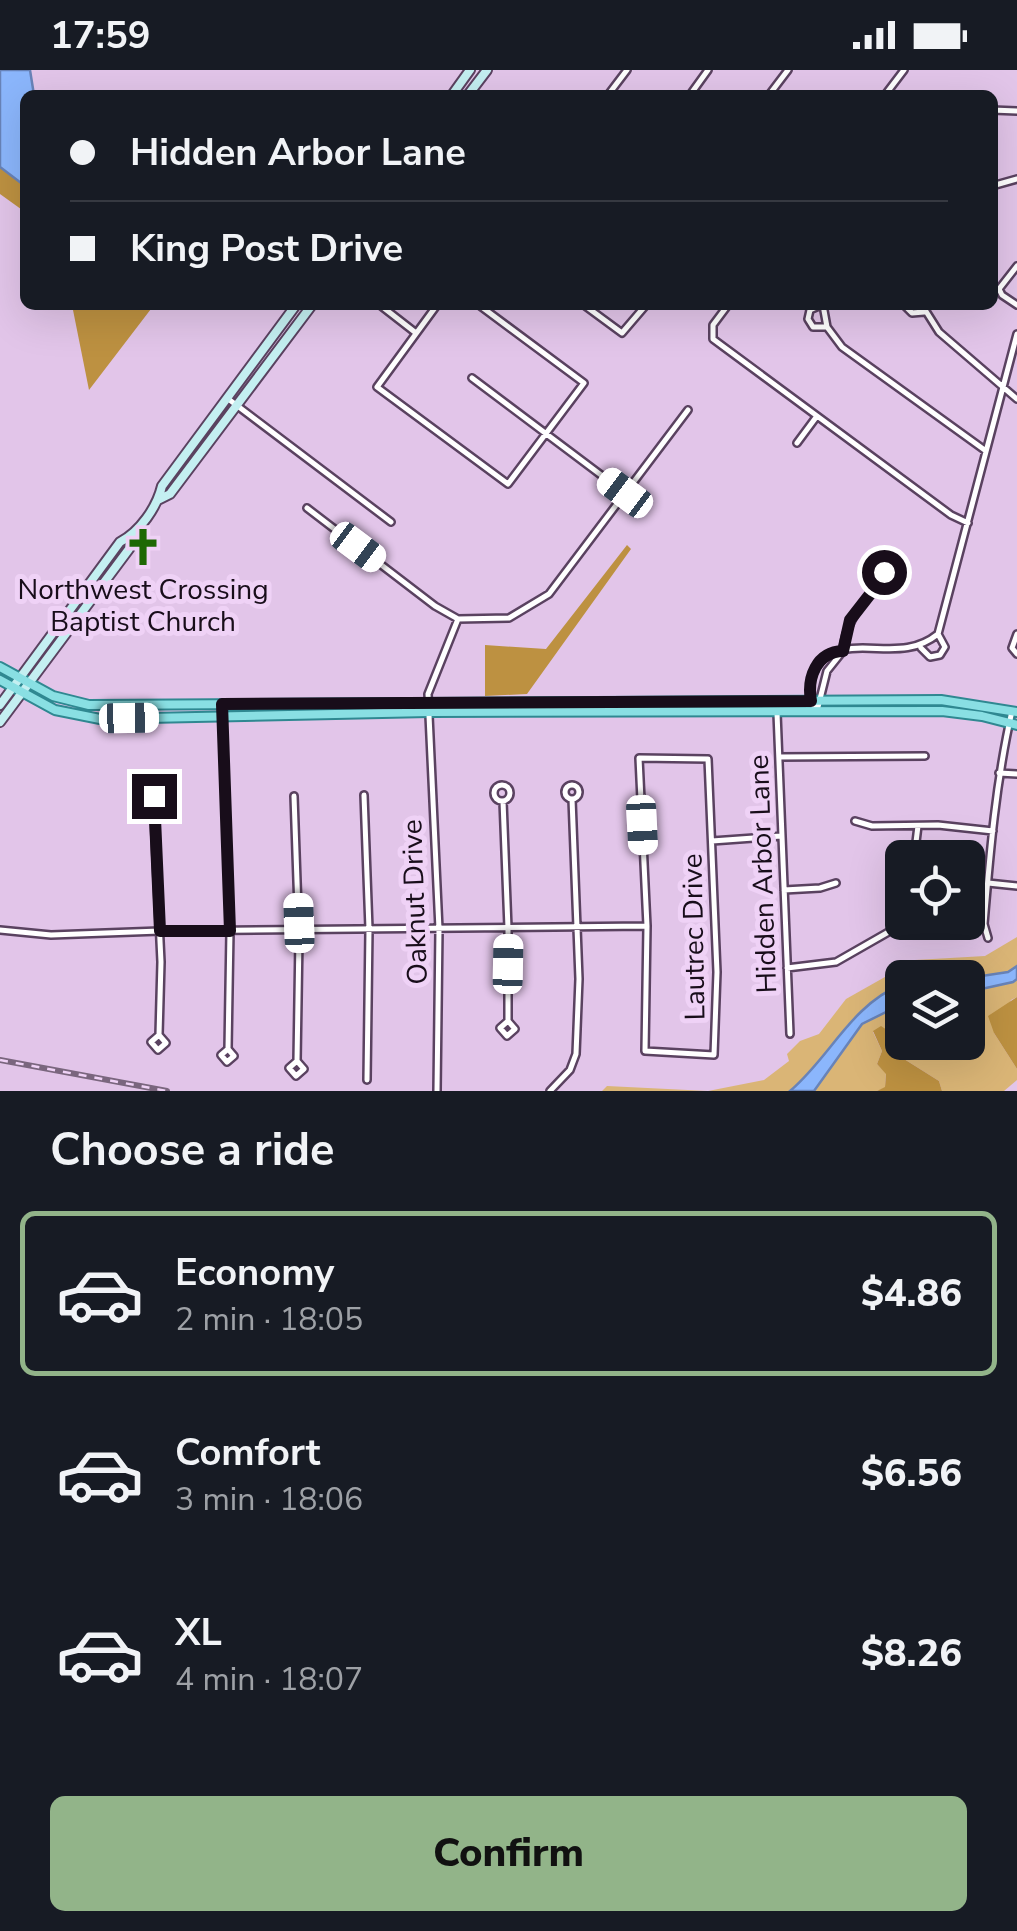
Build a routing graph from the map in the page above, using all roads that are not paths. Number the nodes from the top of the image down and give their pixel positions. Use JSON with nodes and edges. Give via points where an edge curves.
{"nodes":[{"id":1,"x":487,"y":70,"type":"edge"},
{"id":2,"x":627,"y":70,"type":"edge"},
{"id":3,"x":788,"y":70,"type":"edge"},
{"id":4,"x":904,"y":70,"type":"edge"},
{"id":5,"x":472,"y":90,"type":"edge"},
{"id":6,"x":612,"y":90,"type":"edge"},
{"id":7,"x":773,"y":90,"type":"edge"},
{"id":8,"x":889,"y":90,"type":"edge"},
{"id":9,"x":1017,"y":266,"type":"edge"},
{"id":10,"x":1017,"y":305,"type":"edge"},
{"id":11,"x":292,"y":310,"type":"edge"},
{"id":12,"x":308,"y":310,"type":"edge"},
{"id":13,"x":387,"y":310,"type":"edge"},
{"id":14,"x":433,"y":310,"type":"edge"},
{"id":15,"x":486,"y":310,"type":"edge"},
{"id":16,"x":590,"y":310,"type":"edge"},
{"id":17,"x":642,"y":310,"type":"edge"},
{"id":18,"x":724,"y":310,"type":"edge"},
{"id":19,"x":810,"y":310,"type":"edge"},
{"id":20,"x":823,"y":310,"type":"edge"},
{"id":21,"x":924,"y":310,"type":"edge"},
{"id":22,"x":284,"y":321,"type":"junction"},
{"id":23,"x":827,"y":327,"type":"junction"},
{"id":24,"x":294,"y":328,"type":"junction"},
{"id":25,"x":416,"y":332,"type":"junction"},
{"id":26,"x":1017,"y":334,"type":"edge"},
{"id":27,"x":472,"y":378,"type":"dead end"},
{"id":28,"x":1004,"y":387,"type":"junction"},
{"id":29,"x":226,"y":398,"type":"junction"},
{"id":30,"x":1017,"y":399,"type":"edge"},
{"id":31,"x":236,"y":406,"type":"junction"},
{"id":32,"x":688,"y":410,"type":"dead end"},
{"id":33,"x":817,"y":416,"type":"junction"},
{"id":34,"x":546,"y":434,"type":"junction"},
{"id":35,"x":797,"y":443,"type":"dead end"},
{"id":36,"x":986,"y":451,"type":"junction"},
{"id":37,"x":625,"y":493,"type":"junction"},
{"id":38,"x":158,"y":500,"type":"junction"},
{"id":39,"x":307,"y":508,"type":"dead end"},
{"id":40,"x":391,"y":522,"type":"dead end"},
{"id":41,"x":968,"y":523,"type":"junction"},
{"id":42,"x":131,"y":536,"type":"junction"},
{"id":43,"x":100,"y":568,"type":"junction"},
{"id":44,"x":110,"y":575,"type":"junction"},
{"id":45,"x":878,"y":584,"type":"dead end"},
{"id":46,"x":458,"y":619,"type":"junction"},
{"id":47,"x":938,"y":634,"type":"junction"},
{"id":48,"x":1017,"y":634,"type":"edge"},
{"id":49,"x":921,"y":648,"type":"junction"},
{"id":50,"x":843,"y":651,"type":"junction"},
{"id":51,"x":1017,"y":654,"type":"edge"},
{"id":52,"x":0,"y":668,"type":"edge"},
{"id":53,"x":0,"y":680,"type":"edge"},
{"id":54,"x":24,"y":681,"type":"junction"},
{"id":55,"x":12,"y":688,"type":"junction"},
{"id":56,"x":22,"y":694,"type":"junction"},
{"id":57,"x":915,"y":700,"type":"junction"},
{"id":58,"x":816,"y":701,"type":"junction"},
{"id":59,"x":612,"y":702,"type":"junction"},
{"id":60,"x":650,"y":702,"type":"junction"},
{"id":61,"x":726,"y":702,"type":"junction"},
{"id":62,"x":222,"y":704,"type":"junction"},
{"id":63,"x":0,"y":705,"type":"edge"},
{"id":64,"x":100,"y":705,"type":"junction"},
{"id":65,"x":429,"y":708,"type":"junction"},
{"id":66,"x":529,"y":708,"type":"junction"},
{"id":67,"x":316,"y":710,"type":"junction"},
{"id":68,"x":777,"y":712,"type":"junction"},
{"id":69,"x":816,"y":712,"type":"junction"},
{"id":70,"x":915,"y":712,"type":"junction"},
{"id":71,"x":1014,"y":712,"type":"edge"},
{"id":72,"x":612,"y":713,"type":"junction"},
{"id":73,"x":646,"y":713,"type":"junction"},
{"id":74,"x":725,"y":713,"type":"junction"},
{"id":75,"x":222,"y":717,"type":"junction"},
{"id":76,"x":100,"y":718,"type":"junction"},
{"id":77,"x":0,"y":722,"type":"edge"},
{"id":78,"x":1013,"y":724,"type":"edge"},
{"id":79,"x":924,"y":756,"type":"dead end"},
{"id":80,"x":779,"y":758,"type":"junction"},
{"id":81,"x":1000,"y":773,"type":"junction"},
{"id":82,"x":1017,"y":774,"type":"edge"},
{"id":83,"x":364,"y":795,"type":"dead end"},
{"id":84,"x":154,"y":796,"type":"dead end"},
{"id":85,"x":294,"y":796,"type":"dead end"},
{"id":86,"x":572,"y":799,"type":"dead end"},
{"id":87,"x":503,"y":801,"type":"dead end"},
{"id":88,"x":855,"y":821,"type":"dead end"},
{"id":89,"x":918,"y":825,"type":"junction"},
{"id":90,"x":993,"y":830,"type":"junction"},
{"id":91,"x":781,"y":836,"type":"junction"},
{"id":92,"x":712,"y":840,"type":"junction"},
{"id":93,"x":916,"y":840,"type":"edge"},
{"id":94,"x":836,"y":883,"type":"dead end"},
{"id":95,"x":988,"y":883,"type":"junction"},
{"id":96,"x":1017,"y":886,"type":"edge"},
{"id":97,"x":784,"y":890,"type":"junction"},
{"id":98,"x":647,"y":926,"type":"junction"},
{"id":99,"x":508,"y":928,"type":"junction"},
{"id":100,"x":369,"y":929,"type":"junction"},
{"id":101,"x":439,"y":929,"type":"junction"},
{"id":102,"x":578,"y":929,"type":"junction"},
{"id":103,"x":0,"y":930,"type":"edge"},
{"id":104,"x":299,"y":930,"type":"junction"},
{"id":105,"x":160,"y":931,"type":"junction"},
{"id":106,"x":230,"y":931,"type":"junction"},
{"id":107,"x":885,"y":934,"type":"edge"},
{"id":108,"x":988,"y":938,"type":"dead end"},
{"id":109,"x":788,"y":968,"type":"junction"},
{"id":110,"x":508,"y":1021,"type":"dead end"},
{"id":111,"x":790,"y":1034,"type":"dead end"},
{"id":112,"x":159,"y":1035,"type":"dead end"},
{"id":113,"x":228,"y":1048,"type":"dead end"},
{"id":114,"x":297,"y":1061,"type":"dead end"},
{"id":115,"x":367,"y":1080,"type":"dead end"},
{"id":116,"x":437,"y":1091,"type":"edge"},
{"id":117,"x":550,"y":1091,"type":"edge"}],
"edges":[{"from":1,"to":5,"type":"main road"},
{"from":2,"to":6,"type":"street"},
{"from":3,"to":7,"type":"street"},
{"from":4,"to":8,"type":"street"},
{"from":9,"to":10,"type":"street","via":[[999,289]]},
{"from":11,"to":22,"type":"main road"},
{"from":12,"to":24,"type":"main road"},
{"from":13,"to":25,"type":"street"},
{"from":14,"to":25,"type":"street"},
{"from":15,"to":34,"type":"street","via":[[584,383]]},
{"from":16,"to":17,"type":"street","via":[[622,333]]},
{"from":18,"to":33,"type":"street","via":[[713,325],[718,344]]},
{"from":19,"to":23,"type":"street","via":[[813,327]]},
{"from":20,"to":23,"type":"street"},
{"from":21,"to":28,"type":"street","via":[[938,332]]},
{"from":22,"to":24,"type":"main road"},
{"from":22,"to":29,"type":"main road"},
{"from":23,"to":36,"type":"street","via":[[842,347]]},
{"from":24,"to":31,"type":"main road"},
{"from":25,"to":34,"type":"street","via":[[377,387],[508,484]]},
{"from":26,"to":28,"type":"street"},
{"from":27,"to":34,"type":"street"},
{"from":28,"to":30,"type":"street"},
{"from":28,"to":36,"type":"street"},
{"from":29,"to":31,"type":"street"},
{"from":29,"to":38,"type":"main road"},
{"from":31,"to":38,"type":"main road","via":[[170,494]]},
{"from":31,"to":40,"type":"street"},
{"from":32,"to":37,"type":"street"},
{"from":33,"to":35,"type":"street"},
{"from":33,"to":41,"type":"street"},
{"from":34,"to":37,"type":"street"},
{"from":36,"to":41,"type":"street"},
{"from":37,"to":46,"type":"street","via":[[549,594],[510,618]]},
{"from":38,"to":42,"type":"main road"},
{"from":39,"to":46,"type":"street"},
{"from":41,"to":47,"type":"street"},
{"from":42,"to":43,"type":"main road"},
{"from":42,"to":44,"type":"main road"},
{"from":43,"to":44,"type":"main road"},
{"from":43,"to":54,"type":"main road"},
{"from":44,"to":54,"type":"main road"},
{"from":45,"to":50,"type":"street","via":[[850,620]]},
{"from":46,"to":65,"type":"street","name":"Oaknut Drive","via":[[435,673]]},
{"from":47,"to":49,"type":"street"},
{"from":47,"to":49,"type":"street","via":[[945,647],[940,656]]},
{"from":48,"to":51,"type":"street"},
{"from":49,"to":50,"type":"street"},
{"from":50,"to":58,"type":"street"},
{"from":50,"to":58,"type":"street","via":[[827,655],[813,671],[809,686]]},
{"from":52,"to":54,"type":"main road"},
{"from":53,"to":55,"type":"main road"},
{"from":54,"to":55,"type":"main road"},
{"from":54,"to":56,"type":"main road"},
{"from":54,"to":64,"type":"main road","via":[[66,700]]},
{"from":55,"to":56,"type":"main road"},
{"from":55,"to":63,"type":"main road"},
{"from":56,"to":76,"type":"main road","via":[[56,710]]},
{"from":56,"to":77,"type":"main road"},
{"from":57,"to":58,"type":"main road"},
{"from":57,"to":70,"type":"main road"},
{"from":57,"to":71,"type":"main road","via":[[962,700]]},
{"from":58,"to":61,"type":"main road"},
{"from":58,"to":69,"type":"street"},
{"from":59,"to":60,"type":"main road"},
{"from":59,"to":66,"type":"main road"},
{"from":59,"to":72,"type":"main road"},
{"from":60,"to":61,"type":"main road"},
{"from":60,"to":73,"type":"main road"},
{"from":61,"to":74,"type":"main road"},
{"from":62,"to":64,"type":"main road"},
{"from":62,"to":67,"type":"main road"},
{"from":62,"to":75,"type":"street"},
{"from":64,"to":76,"type":"main road"},
{"from":65,"to":66,"type":"main road"},
{"from":65,"to":67,"type":"main road"},
{"from":65,"to":101,"type":"street","name":"Oaknut Drive"},
{"from":66,"to":72,"type":"main road"},
{"from":67,"to":75,"type":"main road"},
{"from":68,"to":69,"type":"main road"},
{"from":68,"to":74,"type":"main road"},
{"from":68,"to":80,"type":"street","name":"Hidden Arbor Lane"},
{"from":69,"to":70,"type":"main road"},
{"from":70,"to":78,"type":"main road"},
{"from":71,"to":78,"type":"street"},
{"from":72,"to":73,"type":"main road"},
{"from":73,"to":74,"type":"main road"},
{"from":75,"to":76,"type":"main road"},
{"from":75,"to":106,"type":"street"},
{"from":78,"to":81,"type":"street"},
{"from":79,"to":80,"type":"street"},
{"from":80,"to":91,"type":"street","name":"Hidden Arbor Lane"},
{"from":81,"to":82,"type":"street"},
{"from":81,"to":90,"type":"street"},
{"from":83,"to":100,"type":"street"},
{"from":84,"to":105,"type":"street"},
{"from":85,"to":104,"type":"street"},
{"from":86,"to":102,"type":"street"},
{"from":87,"to":99,"type":"street"},
{"from":88,"to":89,"type":"street"},
{"from":89,"to":90,"type":"street"},
{"from":89,"to":93,"type":"street"},
{"from":90,"to":95,"type":"street"},
{"from":91,"to":92,"type":"street"},
{"from":91,"to":97,"type":"street","name":"Hidden Arbor Lane"},
{"from":92,"to":98,"type":"street","name":"Lautrec Drive","via":[[708,759],[639,758]]},
{"from":92,"to":98,"type":"street","name":"Lautrec Drive","via":[[714,1055],[645,1051]]},
{"from":94,"to":97,"type":"street"},
{"from":95,"to":96,"type":"street"},
{"from":95,"to":108,"type":"street"},
{"from":97,"to":109,"type":"street","name":"Hidden Arbor Lane"},
{"from":98,"to":102,"type":"street"},
{"from":99,"to":101,"type":"street"},
{"from":99,"to":102,"type":"street"},
{"from":99,"to":110,"type":"street"},
{"from":100,"to":101,"type":"street"},
{"from":100,"to":104,"type":"street"},
{"from":100,"to":115,"type":"street"},
{"from":101,"to":116,"type":"street","name":"Oaknut Drive"},
{"from":102,"to":117,"type":"street","via":[[576,1054]]},
{"from":103,"to":105,"type":"street"},
{"from":104,"to":106,"type":"street"},
{"from":104,"to":114,"type":"street"},
{"from":105,"to":106,"type":"street"},
{"from":105,"to":112,"type":"street"},
{"from":106,"to":113,"type":"street"},
{"from":107,"to":109,"type":"street","via":[[836,962]]},
{"from":109,"to":111,"type":"street","name":"Hidden Arbor Lane"}]}
